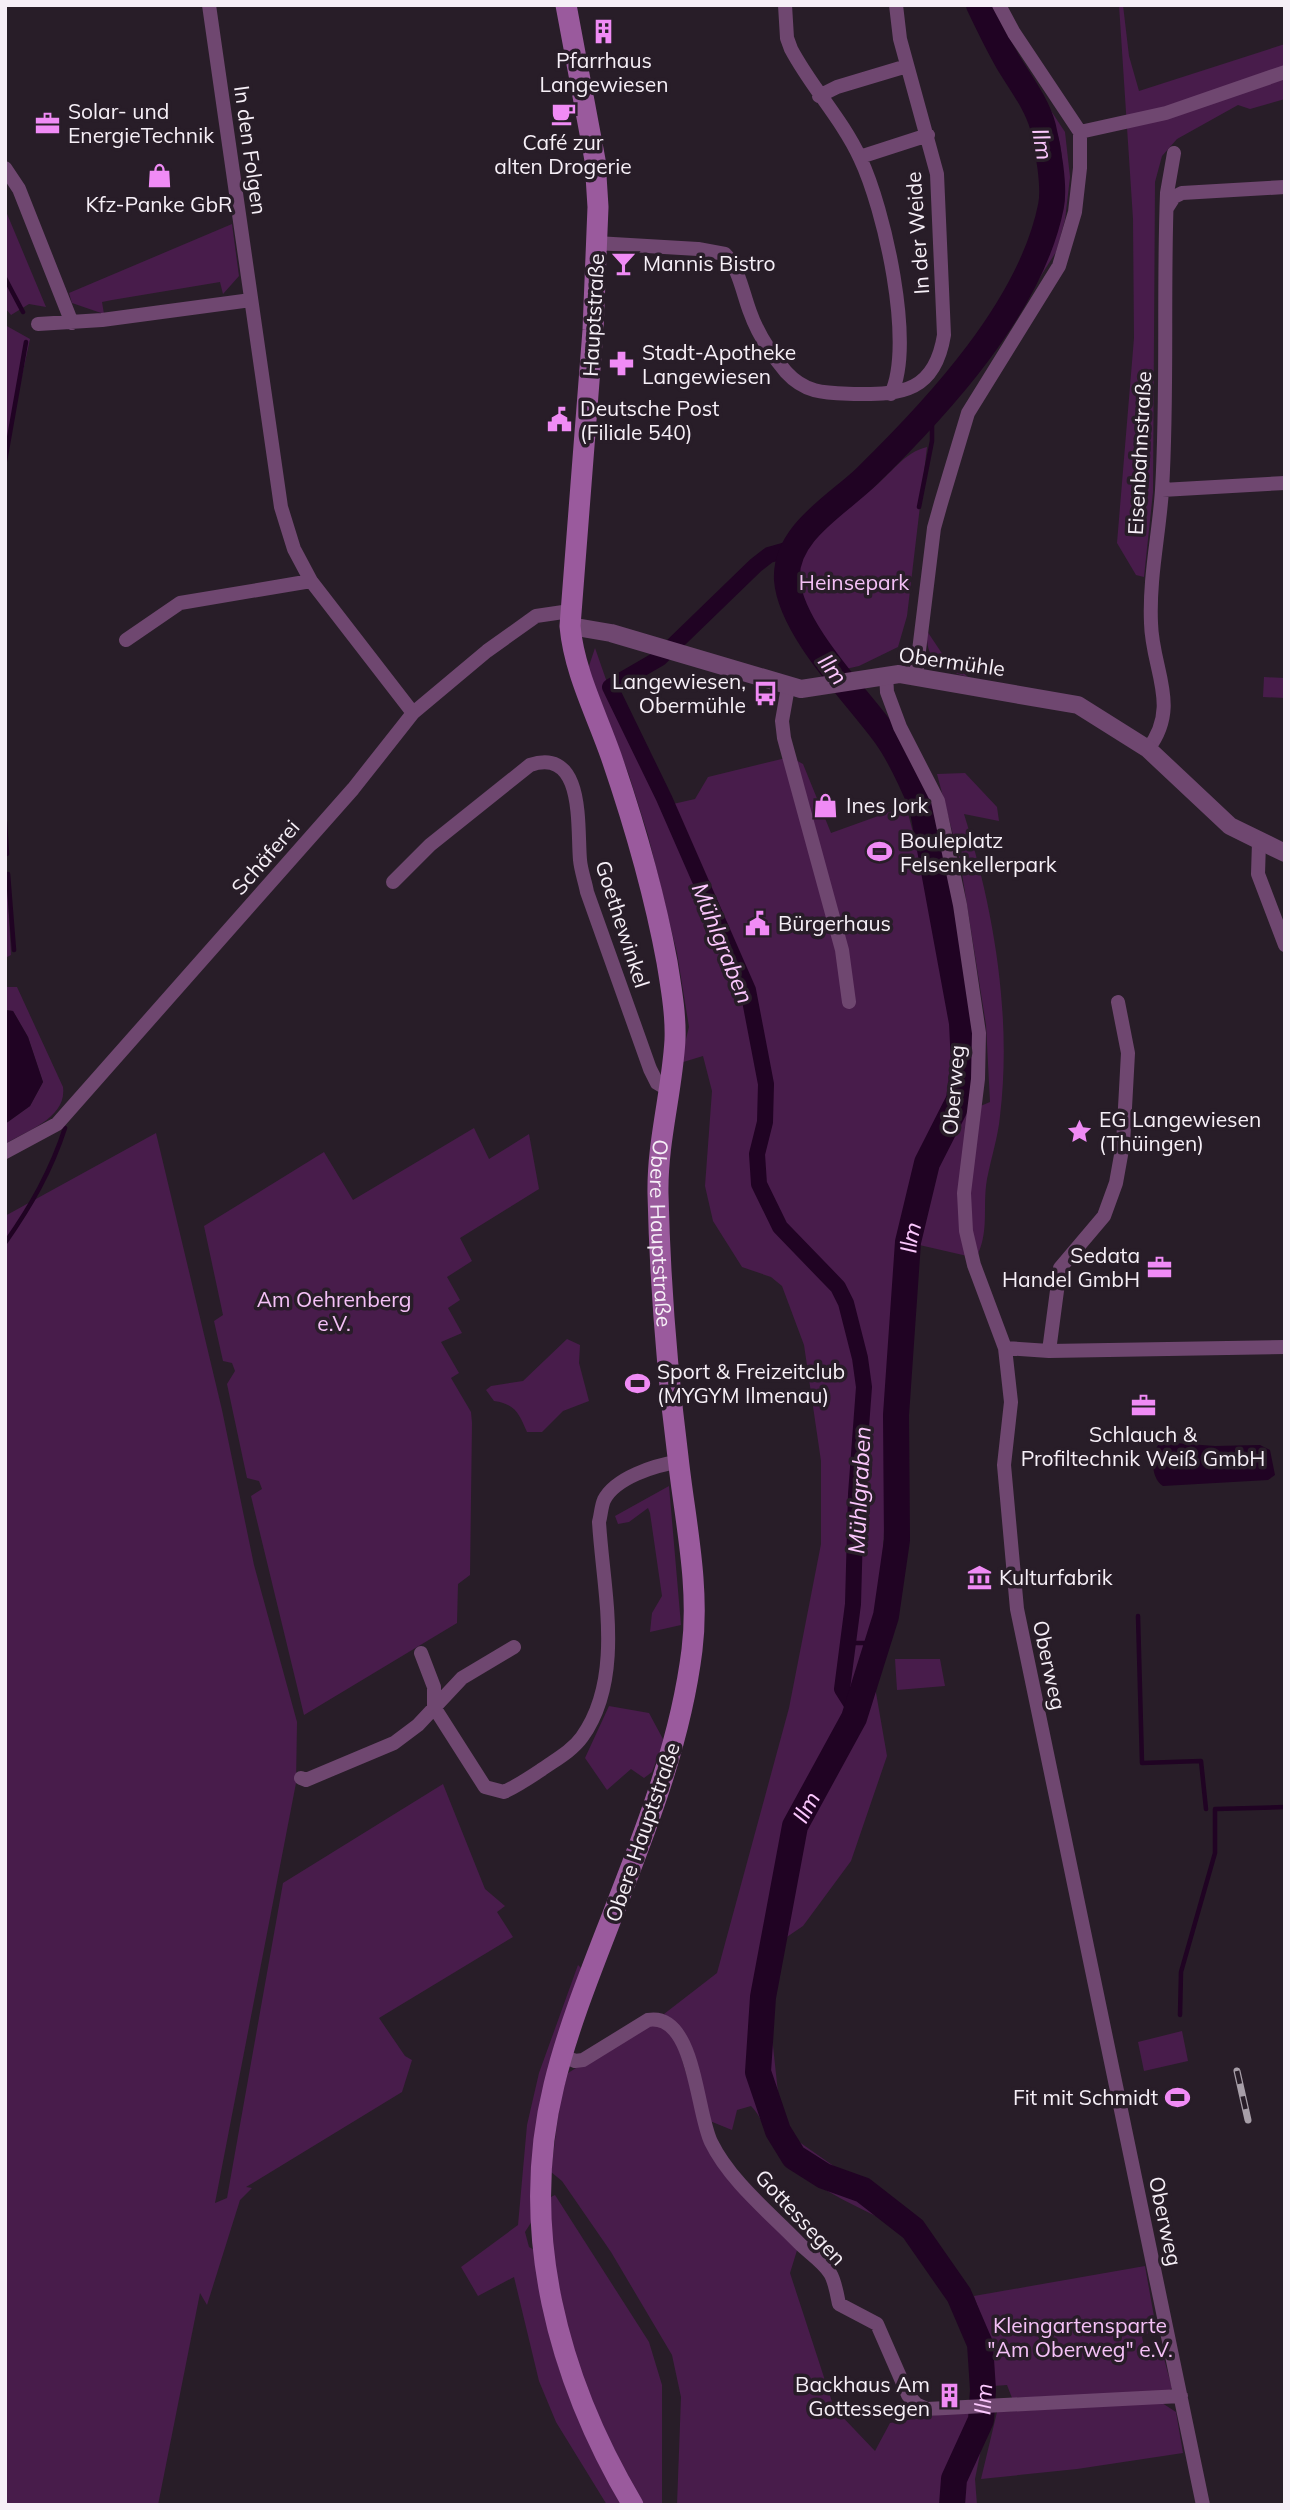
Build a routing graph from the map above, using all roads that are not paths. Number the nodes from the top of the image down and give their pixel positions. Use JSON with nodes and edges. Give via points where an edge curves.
{"nodes":[{"id":1,"x":209,"y":5,"type":"edge"},
{"id":2,"x":566,"y":5,"type":"edge"},
{"id":3,"x":785,"y":5,"type":"edge"},
{"id":4,"x":896,"y":5,"type":"edge"},
{"id":5,"x":999,"y":5,"type":"edge"},
{"id":6,"x":907,"y":66,"type":"junction"},
{"id":7,"x":1285,"y":72,"type":"edge"},
{"id":8,"x":819,"y":96,"type":"junction"},
{"id":9,"x":1080,"y":132,"type":"junction"},
{"id":10,"x":928,"y":135,"type":"junction"},
{"id":11,"x":1174,"y":153,"type":"dead end"},
{"id":12,"x":860,"y":157,"type":"junction"},
{"id":13,"x":5,"y":168,"type":"edge"},
{"id":14,"x":1285,"y":187,"type":"edge"},
{"id":15,"x":1167,"y":208,"type":"junction"},
{"id":16,"x":596,"y":243,"type":"junction"},
{"id":17,"x":251,"y":300,"type":"junction"},
{"id":18,"x":72,"y":323,"type":"junction"},
{"id":19,"x":38,"y":324,"type":"dead end"},
{"id":20,"x":891,"y":394,"type":"junction"},
{"id":21,"x":1285,"y":483,"type":"edge"},
{"id":22,"x":1162,"y":491,"type":"junction"},
{"id":23,"x":310,"y":581,"type":"junction"},
{"id":24,"x":570,"y":619,"type":"junction"},
{"id":25,"x":126,"y":640,"type":"dead end"},
{"id":26,"x":886,"y":675,"type":"junction"},
{"id":27,"x":916,"y":675,"type":"junction"},
{"id":28,"x":788,"y":687,"type":"junction"},
{"id":29,"x":413,"y":713,"type":"junction"},
{"id":30,"x":1148,"y":749,"type":"junction"},
{"id":31,"x":1259,"y":842,"type":"junction"},
{"id":32,"x":1285,"y":853,"type":"edge"},
{"id":33,"x":393,"y":882,"type":"dead end"},
{"id":34,"x":1285,"y":945,"type":"edge"},
{"id":35,"x":849,"y":1002,"type":"dead end"},
{"id":36,"x":1118,"y":1002,"type":"dead end"},
{"id":37,"x":669,"y":1090,"type":"junction"},
{"id":38,"x":5,"y":1152,"type":"edge"},
{"id":39,"x":1285,"y":1347,"type":"edge"},
{"id":40,"x":1005,"y":1348,"type":"junction"},
{"id":41,"x":1049,"y":1351,"type":"junction"},
{"id":42,"x":678,"y":1462,"type":"junction"},
{"id":43,"x":514,"y":1647,"type":"dead end"},
{"id":44,"x":421,"y":1653,"type":"dead end"},
{"id":45,"x":434,"y":1707,"type":"junction"},
{"id":46,"x":301,"y":1778,"type":"dead end"},
{"id":47,"x":563,"y":2056,"type":"junction"},
{"id":48,"x":1181,"y":2396,"type":"junction"},
{"id":49,"x":633,"y":2505,"type":"edge"},
{"id":50,"x":1203,"y":2505,"type":"edge"}],
"edges":[{"from":1,"to":17,"type":"street","name":"In den Folgen"},
{"from":2,"to":16,"type":"main road","name":"Hauptstraße","via":[[595,160]]},
{"from":3,"to":8,"type":"street","via":[[791,49]]},
{"from":4,"to":6,"type":"street","name":"In der Weide"},
{"from":5,"to":9,"type":"street"},
{"from":6,"to":8,"type":"street"},
{"from":6,"to":10,"type":"street","name":"In der Weide"},
{"from":7,"to":9,"type":"street","via":[[1166,113]]},
{"from":8,"to":12,"type":"street"},
{"from":9,"to":27,"type":"street","via":[[1075,212],[1059,266],[968,413],[934,528]]},
{"from":10,"to":12,"type":"street"},
{"from":10,"to":20,"type":"street","name":"In der Weide","via":[[937,174],[944,335],[941,351],[924,379]]},
{"from":11,"to":15,"type":"street","name":"Eisenbahnstraße"},
{"from":12,"to":20,"type":"street","via":[[882,219],[897,311],[901,351]]},
{"from":13,"to":18,"type":"street","via":[[19,189]]},
{"from":14,"to":15,"type":"street","via":[[1182,193]]},
{"from":15,"to":22,"type":"street","name":"Eisenbahnstraße"},
{"from":16,"to":20,"type":"street","via":[[725,254],[759,334],[800,385],[817,393]]},
{"from":16,"to":24,"type":"main road","name":"Hauptstraße"},
{"from":17,"to":18,"type":"street"},
{"from":17,"to":23,"type":"street","name":"In den Folgen","via":[[281,507],[294,550]]},
{"from":18,"to":19,"type":"street"},
{"from":21,"to":22,"type":"street"},
{"from":22,"to":30,"type":"street","name":"Eisenbahnstraße","via":[[1151,625],[1166,712]]},
{"from":23,"to":25,"type":"street","via":[[180,603]]},
{"from":23,"to":29,"type":"street","name":"In den Folgen"},
{"from":24,"to":28,"type":"street","name":"Obermühle"},
{"from":24,"to":29,"type":"street","name":"Schäferei","via":[[536,616]]},
{"from":24,"to":37,"type":"main road","name":"Obere Hauptstraße","via":[[575,659],[636,833],[667,961],[675,1022]]},
{"from":26,"to":27,"type":"street","name":"Obermühle"},
{"from":26,"to":28,"type":"street","name":"Obermühle","via":[[820,688]]},
{"from":26,"to":40,"type":"street","name":"Oberweg","via":[[900,727],[938,801],[956,879],[979,1033],[964,1193],[966,1231]]},
{"from":27,"to":30,"type":"street","name":"Obermühle","via":[[1078,705]]},
{"from":28,"to":35,"type":"street","via":[[784,738],[842,950]]},
{"from":29,"to":38,"type":"street","name":"Schäferei","via":[[353,789],[57,1124]]},
{"from":30,"to":31,"type":"street","name":"Obermühle","via":[[1230,826]]},
{"from":31,"to":32,"type":"street","name":"Obermühle"},
{"from":31,"to":34,"type":"street","via":[[1258,874]]},
{"from":33,"to":37,"type":"street","name":"Goethewinkel","via":[[430,845],[530,765],[554,762],[564,770],[575,794],[580,864],[587,892],[650,1069],[657,1083]]},
{"from":36,"to":41,"type":"street","via":[[1128,1052],[1116,1183],[1104,1216],[1060,1268]]},
{"from":37,"to":42,"type":"main road","name":"Obere Hauptstraße","via":[[658,1191]]},
{"from":39,"to":41,"type":"street"},
{"from":40,"to":41,"type":"street"},
{"from":40,"to":48,"type":"street","name":"Oberweg","via":[[1011,1402],[1004,1465],[1017,1609]]},
{"from":42,"to":45,"type":"street","via":[[640,1473],[613,1489],[602,1505],[606,1664],[593,1716],[572,1748],[512,1788],[495,1792],[485,1787]]},
{"from":42,"to":47,"type":"main road","name":"Obere Hauptstraße","via":[[695,1621],[685,1694],[661,1790]]},
{"from":43,"to":45,"type":"street","via":[[474,1669]]},
{"from":44,"to":45,"type":"street","via":[[434,1687]]},
{"from":45,"to":46,"type":"street","via":[[418,1725],[376,1752],[306,1780]]},
{"from":47,"to":48,"type":"street","name":"Gottessegen","via":[[583,2060],[648,2020],[659,2018],[672,2024],[689,2058],[704,2124],[725,2164],[831,2275],[839,2304],[877,2324],[916,2404],[927,2409],[963,2408]]},
{"from":47,"to":49,"type":"main road","name":"Obere Hauptstraße","via":[[547,2123],[541,2194],[551,2300],[577,2395],[596,2442]]},
{"from":48,"to":50,"type":"street","name":"Oberweg"}]}
